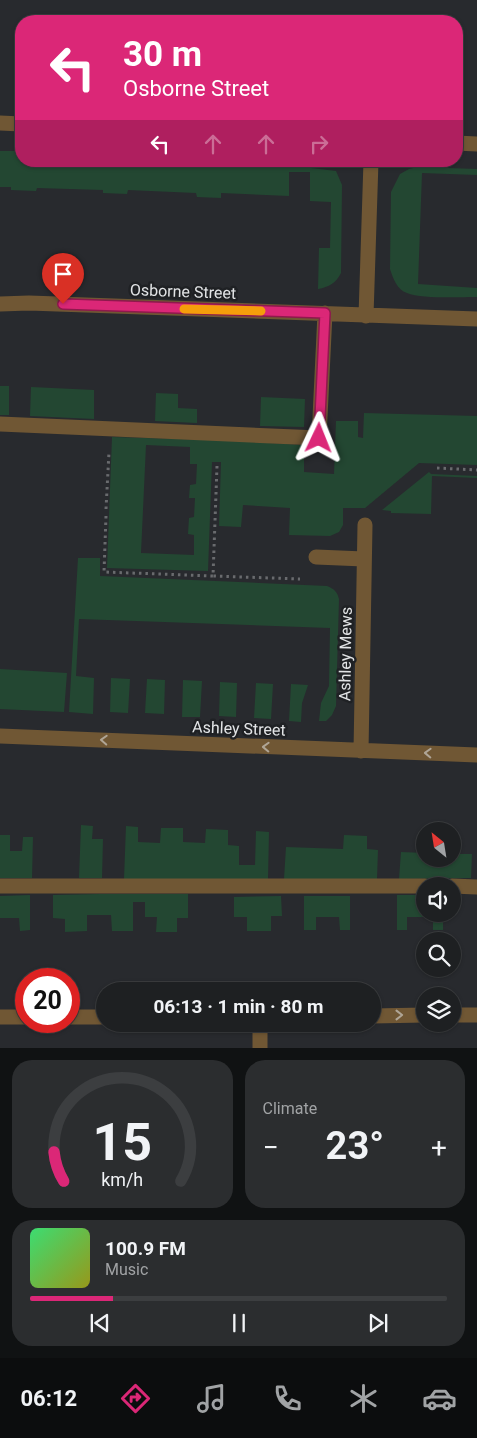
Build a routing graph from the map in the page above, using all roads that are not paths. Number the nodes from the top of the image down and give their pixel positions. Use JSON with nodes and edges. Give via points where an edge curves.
{"nodes":[{"id":1,"x":0,"y":123,"type":"edge"},
{"id":2,"x":15,"y":124,"type":"edge"},
{"id":3,"x":463,"y":143,"type":"edge"},
{"id":4,"x":477,"y":144,"type":"edge"},
{"id":5,"x":371,"y":167,"type":"edge"},
{"id":6,"x":0,"y":304,"type":"edge"},
{"id":7,"x":325,"y":313,"type":"junction"},
{"id":8,"x":366,"y":316,"type":"junction"},
{"id":9,"x":477,"y":319,"type":"edge"},
{"id":10,"x":0,"y":424,"type":"edge"},
{"id":11,"x":365,"y":525,"type":"dead end"},
{"id":12,"x":316,"y":557,"type":"dead end"},
{"id":13,"x":364,"y":559,"type":"junction"},
{"id":14,"x":0,"y":736,"type":"edge"},
{"id":15,"x":361,"y":751,"type":"junction"},
{"id":16,"x":477,"y":755,"type":"edge"},
{"id":17,"x":0,"y":886,"type":"edge"},
{"id":18,"x":416,"y":886,"type":"edge"},
{"id":19,"x":461,"y":886,"type":"edge"},
{"id":20,"x":477,"y":886,"type":"edge"},
{"id":21,"x":416,"y":1015,"type":"edge"},
{"id":22,"x":461,"y":1015,"type":"edge"},
{"id":23,"x":477,"y":1015,"type":"edge"},
{"id":24,"x":381,"y":1016,"type":"edge"},
{"id":25,"x":0,"y":1017,"type":"edge"},
{"id":26,"x":15,"y":1017,"type":"edge"},
{"id":27,"x":80,"y":1017,"type":"edge"},
{"id":28,"x":96,"y":1017,"type":"edge"},
{"id":29,"x":260,"y":1032,"type":"edge"},
{"id":30,"x":260,"y":1048,"type":"edge"}],
"edges":[{"from":1,"to":2,"type":"street"},
{"from":3,"to":4,"type":"street"},
{"from":5,"to":8,"type":"street"},
{"from":6,"to":7,"type":"street","name":"Osborne Street"},
{"from":7,"to":8,"type":"street","name":"Osborne Street"},
{"from":7,"to":10,"type":"street","via":[[319,438]]},
{"from":8,"to":9,"type":"street","name":"Osborne Street"},
{"from":11,"to":13,"type":"street","name":"Ashley Mews"},
{"from":12,"to":13,"type":"street"},
{"from":13,"to":15,"type":"street","name":"Ashley Mews"},
{"from":15,"to":14,"type":"street","name":"Ashley Street","one_way":true},
{"from":16,"to":15,"type":"street","name":"Ashley Street","one_way":true},
{"from":17,"to":18,"type":"street"},
{"from":19,"to":20,"type":"street"},
{"from":24,"to":21,"type":"street","one_way":true},
{"from":22,"to":23,"type":"street"},
{"from":25,"to":26,"type":"street"},
{"from":27,"to":28,"type":"street"},
{"from":29,"to":30,"type":"street"}]}
